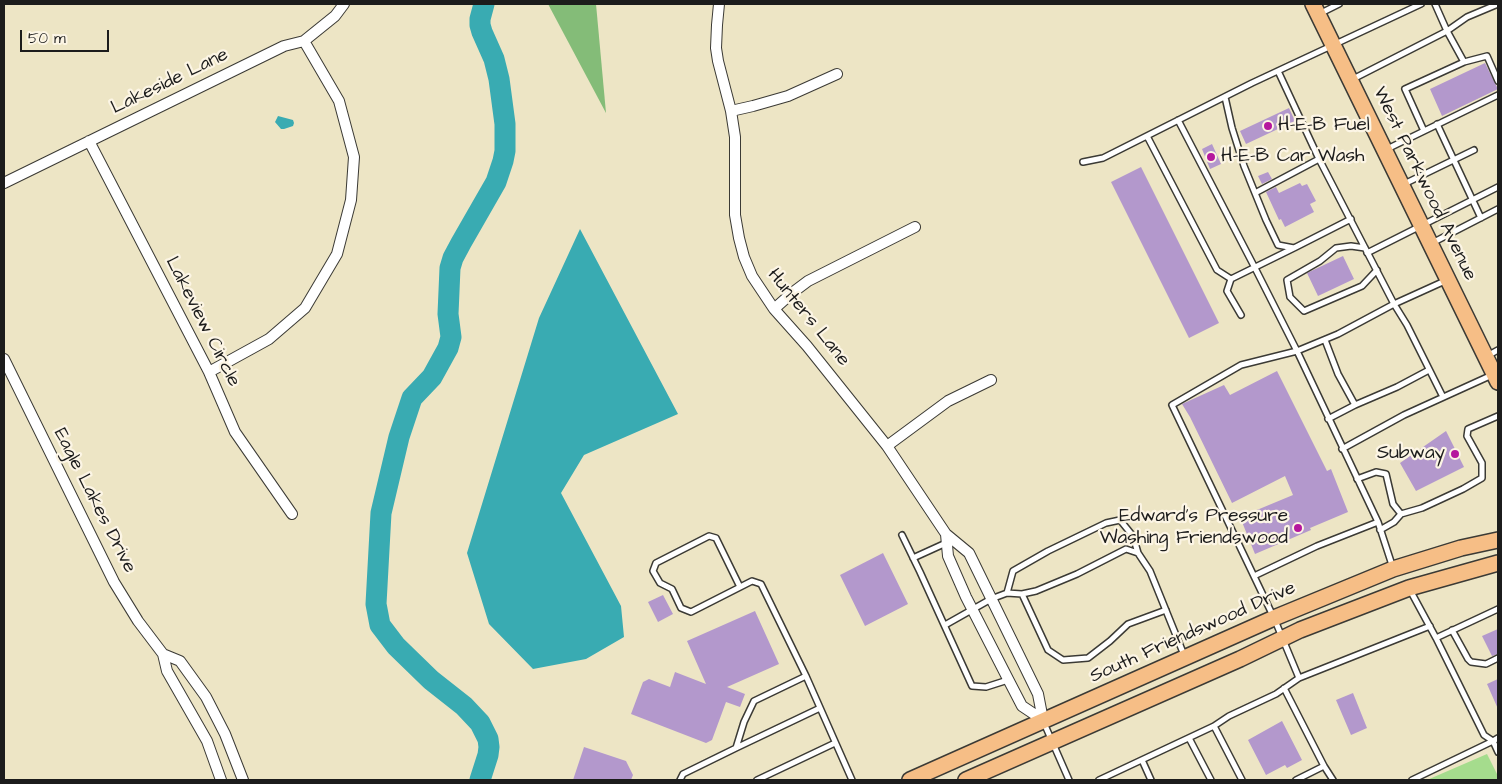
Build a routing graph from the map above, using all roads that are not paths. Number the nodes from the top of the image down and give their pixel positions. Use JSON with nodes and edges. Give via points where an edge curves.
{"nodes":[{"id":1,"x":344,"y":4,"type":"edge"},
{"id":2,"x":720,"y":4,"type":"edge"},
{"id":3,"x":1339,"y":4,"type":"edge"},
{"id":4,"x":1421,"y":4,"type":"edge"},
{"id":5,"x":1435,"y":4,"type":"edge"},
{"id":6,"x":1498,"y":4,"type":"edge"},
{"id":7,"x":1491,"y":5,"type":"edge"},
{"id":8,"x":1316,"y":9,"type":"edge"},
{"id":9,"x":1447,"y":30,"type":"junction"},
{"id":10,"x":304,"y":41,"type":"junction"},
{"id":11,"x":1333,"y":45,"type":"junction"},
{"id":12,"x":1464,"y":62,"type":"junction"},
{"id":13,"x":1278,"y":71,"type":"junction"},
{"id":14,"x":837,"y":74,"type":"dead end"},
{"id":15,"x":1351,"y":80,"type":"junction"},
{"id":16,"x":1498,"y":81,"type":"edge"},
{"id":17,"x":1498,"y":94,"type":"edge"},
{"id":18,"x":1225,"y":97,"type":"junction"},
{"id":19,"x":731,"y":111,"type":"junction"},
{"id":20,"x":1178,"y":120,"type":"junction"},
{"id":21,"x":1438,"y":124,"type":"junction"},
{"id":22,"x":1424,"y":131,"type":"junction"},
{"id":23,"x":1147,"y":136,"type":"junction"},
{"id":24,"x":88,"y":141,"type":"junction"},
{"id":25,"x":1385,"y":150,"type":"junction"},
{"id":26,"x":1474,"y":150,"type":"dead end"},
{"id":27,"x":1318,"y":160,"type":"junction"},
{"id":28,"x":1454,"y":161,"type":"junction"},
{"id":29,"x":1083,"y":162,"type":"dead end"},
{"id":30,"x":4,"y":183,"type":"edge"},
{"id":31,"x":1402,"y":185,"type":"junction"},
{"id":32,"x":1498,"y":187,"type":"edge"},
{"id":33,"x":1254,"y":193,"type":"junction"},
{"id":34,"x":1473,"y":200,"type":"junction"},
{"id":35,"x":1498,"y":210,"type":"edge"},
{"id":36,"x":1481,"y":218,"type":"junction"},
{"id":37,"x":1351,"y":219,"type":"junction"},
{"id":38,"x":1422,"y":226,"type":"junction"},
{"id":39,"x":915,"y":228,"type":"dead end"},
{"id":40,"x":1430,"y":243,"type":"junction"},
{"id":41,"x":1294,"y":248,"type":"junction"},
{"id":42,"x":1366,"y":250,"type":"junction"},
{"id":43,"x":1255,"y":268,"type":"junction"},
{"id":44,"x":1377,"y":270,"type":"junction"},
{"id":45,"x":1231,"y":279,"type":"junction"},
{"id":46,"x":1448,"y":280,"type":"junction"},
{"id":47,"x":1394,"y":304,"type":"junction"},
{"id":48,"x":774,"y":309,"type":"junction"},
{"id":49,"x":1240,"y":315,"type":"dead end"},
{"id":50,"x":1324,"y":340,"type":"junction"},
{"id":51,"x":1297,"y":351,"type":"junction"},
{"id":52,"x":1492,"y":353,"type":"edge"},
{"id":53,"x":4,"y":359,"type":"edge"},
{"id":54,"x":1429,"y":370,"type":"junction"},
{"id":55,"x":209,"y":372,"type":"junction"},
{"id":56,"x":1496,"y":378,"type":"edge"},
{"id":57,"x":991,"y":380,"type":"dead end"},
{"id":58,"x":1442,"y":397,"type":"junction"},
{"id":59,"x":1355,"y":405,"type":"junction"},
{"id":60,"x":1498,"y":416,"type":"edge"},
{"id":61,"x":1328,"y":419,"type":"junction"},
{"id":62,"x":887,"y":446,"type":"junction"},
{"id":63,"x":1342,"y":448,"type":"junction"},
{"id":64,"x":1357,"y":479,"type":"junction"},
{"id":65,"x":292,"y":514,"type":"dead end"},
{"id":66,"x":1401,"y":514,"type":"junction"},
{"id":67,"x":1378,"y":522,"type":"junction"},
{"id":68,"x":1380,"y":530,"type":"junction"},
{"id":69,"x":902,"y":535,"type":"dead end"},
{"id":70,"x":946,"y":538,"type":"junction"},
{"id":71,"x":1498,"y":540,"type":"edge"},
{"id":72,"x":1138,"y":553,"type":"junction"},
{"id":73,"x":913,"y":558,"type":"junction"},
{"id":74,"x":1498,"y":563,"type":"edge"},
{"id":75,"x":1393,"y":569,"type":"junction"},
{"id":76,"x":1254,"y":576,"type":"junction"},
{"id":77,"x":740,"y":587,"type":"junction"},
{"id":78,"x":1409,"y":588,"type":"junction"},
{"id":79,"x":1007,"y":593,"type":"junction"},
{"id":80,"x":1022,"y":594,"type":"junction"},
{"id":81,"x":992,"y":599,"type":"junction"},
{"id":82,"x":1498,"y":609,"type":"edge"},
{"id":83,"x":973,"y":610,"type":"junction"},
{"id":84,"x":1166,"y":610,"type":"junction"},
{"id":85,"x":1274,"y":618,"type":"junction"},
{"id":86,"x":945,"y":625,"type":"junction"},
{"id":87,"x":1430,"y":626,"type":"junction"},
{"id":88,"x":1452,"y":630,"type":"junction"},
{"id":89,"x":1436,"y":638,"type":"junction"},
{"id":90,"x":1283,"y":639,"type":"junction"},
{"id":91,"x":162,"y":654,"type":"junction"},
{"id":92,"x":1185,"y":658,"type":"junction"},
{"id":93,"x":1498,"y":658,"type":"edge"},
{"id":94,"x":806,"y":676,"type":"junction"},
{"id":95,"x":1299,"y":678,"type":"junction"},
{"id":96,"x":1008,"y":680,"type":"junction"},
{"id":97,"x":1284,"y":688,"type":"junction"},
{"id":98,"x":820,"y":708,"type":"junction"},
{"id":99,"x":1042,"y":720,"type":"junction"},
{"id":100,"x":1214,"y":726,"type":"junction"},
{"id":101,"x":1189,"y":738,"type":"junction"},
{"id":102,"x":1496,"y":740,"type":"edge"},
{"id":103,"x":1051,"y":742,"type":"junction"},
{"id":104,"x":835,"y":743,"type":"junction"},
{"id":105,"x":736,"y":748,"type":"junction"},
{"id":106,"x":1498,"y":752,"type":"edge"},
{"id":107,"x":1142,"y":760,"type":"junction"},
{"id":108,"x":1324,"y":766,"type":"junction"},
{"id":109,"x":1108,"y":779,"type":"edge"},
{"id":110,"x":221,"y":780,"type":"edge"},
{"id":111,"x":242,"y":780,"type":"edge"},
{"id":112,"x":680,"y":780,"type":"edge"},
{"id":113,"x":757,"y":780,"type":"edge"},
{"id":114,"x":852,"y":780,"type":"edge"},
{"id":115,"x":910,"y":780,"type":"edge"},
{"id":116,"x":966,"y":780,"type":"edge"},
{"id":117,"x":1069,"y":780,"type":"edge"},
{"id":118,"x":1099,"y":780,"type":"edge"},
{"id":119,"x":1151,"y":780,"type":"edge"},
{"id":120,"x":1211,"y":780,"type":"edge"},
{"id":121,"x":1242,"y":780,"type":"edge"},
{"id":122,"x":1296,"y":780,"type":"edge"},
{"id":123,"x":1333,"y":780,"type":"edge"},
{"id":124,"x":1412,"y":780,"type":"edge"}],
"edges":[{"from":1,"to":10,"type":"street","name":"Lakeside Lane","via":[[335,16]]},
{"from":2,"to":19,"type":"street","name":"Hunters Lane","via":[[716,48]]},
{"from":3,"to":8,"type":"lane"},
{"from":4,"to":11,"type":"lane"},
{"from":5,"to":9,"type":"lane"},
{"from":6,"to":7,"type":"lane"},
{"from":7,"to":9,"type":"lane"},
{"from":8,"to":11,"type":"main road","name":"West Parkwood Avenue"},
{"from":9,"to":12,"type":"lane"},
{"from":9,"to":15,"type":"lane"},
{"from":10,"to":24,"type":"street","name":"Lakeside Lane","via":[[284,46]]},
{"from":10,"to":55,"type":"street","via":[[339,101],[354,157],[351,200],[337,254],[305,308],[269,339]]},
{"from":11,"to":13,"type":"lane"},
{"from":11,"to":15,"type":"main road","name":"West Parkwood Avenue"},
{"from":12,"to":16,"type":"lane","via":[[1487,56]]},
{"from":12,"to":22,"type":"lane","via":[[1405,89]]},
{"from":13,"to":18,"type":"lane"},
{"from":13,"to":27,"type":"lane"},
{"from":14,"to":19,"type":"street","via":[[788,96]]},
{"from":15,"to":25,"type":"main road","name":"West Parkwood Avenue"},
{"from":17,"to":21,"type":"lane"},
{"from":18,"to":20,"type":"lane"},
{"from":18,"to":33,"type":"lane"},
{"from":19,"to":48,"type":"street","name":"Hunters Lane","via":[[735,138],[738,238],[752,276]]},
{"from":20,"to":23,"type":"lane"},
{"from":20,"to":43,"type":"lane"},
{"from":21,"to":22,"type":"lane"},
{"from":21,"to":28,"type":"lane"},
{"from":22,"to":25,"type":"lane"},
{"from":23,"to":29,"type":"lane","via":[[1103,158]]},
{"from":23,"to":45,"type":"lane","via":[[1217,270]]},
{"from":24,"to":30,"type":"street","name":"Lakeside Lane"},
{"from":24,"to":55,"type":"street","name":"Lakeview Circle"},
{"from":25,"to":31,"type":"main road","name":"West Parkwood Avenue"},
{"from":26,"to":28,"type":"lane"},
{"from":27,"to":33,"type":"lane"},
{"from":27,"to":37,"type":"lane"},
{"from":28,"to":31,"type":"lane"},
{"from":28,"to":34,"type":"lane"},
{"from":31,"to":38,"type":"main road","name":"West Parkwood Avenue"},
{"from":32,"to":34,"type":"lane"},
{"from":33,"to":41,"type":"lane","via":[[1278,245]]},
{"from":34,"to":36,"type":"lane"},
{"from":34,"to":38,"type":"lane"},
{"from":35,"to":36,"type":"lane"},
{"from":36,"to":40,"type":"lane"},
{"from":37,"to":41,"type":"lane"},
{"from":37,"to":42,"type":"lane"},
{"from":38,"to":40,"type":"main road","name":"West Parkwood Avenue"},
{"from":38,"to":42,"type":"lane"},
{"from":39,"to":48,"type":"street","via":[[808,281]]},
{"from":40,"to":46,"type":"main road","name":"West Parkwood Avenue"},
{"from":41,"to":43,"type":"lane"},
{"from":42,"to":44,"type":"lane"},
{"from":42,"to":44,"type":"lane","via":[[1351,246],[1336,248],[1287,280],[1290,297],[1304,311],[1362,286]]},
{"from":43,"to":45,"type":"lane"},
{"from":43,"to":51,"type":"lane"},
{"from":44,"to":47,"type":"lane"},
{"from":45,"to":49,"type":"lane","via":[[1227,292]]},
{"from":46,"to":47,"type":"lane"},
{"from":46,"to":52,"type":"main road","name":"West Parkwood Avenue"},
{"from":47,"to":50,"type":"lane"},
{"from":47,"to":54,"type":"lane"},
{"from":48,"to":62,"type":"street","name":"Hunters Lane","via":[[808,346]]},
{"from":50,"to":51,"type":"lane"},
{"from":50,"to":59,"type":"lane"},
{"from":51,"to":61,"type":"lane"},
{"from":51,"to":76,"type":"lane","via":[[1241,365],[1172,405]]},
{"from":52,"to":56,"type":"main road","name":"West Parkwood Avenue"},
{"from":53,"to":91,"type":"street","name":"Eagle Lakes Drive","via":[[114,582]]},
{"from":54,"to":58,"type":"lane"},
{"from":54,"to":59,"type":"lane"},
{"from":55,"to":65,"type":"street","name":"Lakeview Circle","via":[[235,432]]},
{"from":56,"to":58,"type":"lane"},
{"from":57,"to":62,"type":"street","via":[[948,402]]},
{"from":58,"to":63,"type":"lane"},
{"from":59,"to":61,"type":"lane"},
{"from":60,"to":66,"type":"lane","via":[[1468,429],[1467,436],[1482,463],[1482,478],[1422,508]]},
{"from":61,"to":63,"type":"lane"},
{"from":62,"to":70,"type":"street","name":"Hunters Lane"},
{"from":63,"to":64,"type":"lane"},
{"from":64,"to":66,"type":"lane","via":[[1376,472],[1386,474],[1393,504]]},
{"from":64,"to":67,"type":"lane"},
{"from":66,"to":68,"type":"lane"},
{"from":67,"to":68,"type":"lane"},
{"from":67,"to":76,"type":"lane"},
{"from":68,"to":75,"type":"lane"},
{"from":69,"to":73,"type":"lane"},
{"from":70,"to":73,"type":"lane"},
{"from":70,"to":81,"type":"street","name":"Hunters Lane","via":[[969,553]]},
{"from":70,"to":83,"type":"street","name":"Hunters Lane","via":[[948,556]]},
{"from":71,"to":75,"type":"main road","name":"South Friendswood Drive"},
{"from":72,"to":79,"type":"lane","via":[[1134,536],[1120,520],[1106,523],[1013,571]]},
{"from":72,"to":80,"type":"lane","via":[[1126,549],[1077,574]]},
{"from":72,"to":84,"type":"lane","via":[[1150,571]]},
{"from":73,"to":86,"type":"lane"},
{"from":74,"to":78,"type":"main road"},
{"from":75,"to":85,"type":"main road","name":"South Friendswood Drive"},
{"from":76,"to":85,"type":"lane"},
{"from":77,"to":77,"type":"lane","via":[[691,612],[681,608],[672,589],[660,583],[653,571],[656,563],[709,536],[716,538]]},
{"from":77,"to":94,"type":"lane","via":[[752,581],[762,584]]},
{"from":78,"to":87,"type":"lane"},
{"from":78,"to":90,"type":"main road"},
{"from":79,"to":80,"type":"lane"},
{"from":79,"to":81,"type":"lane"},
{"from":80,"to":84,"type":"lane","via":[[1048,650],[1063,660],[1088,658],[1128,624]]},
{"from":81,"to":83,"type":"lane"},
{"from":81,"to":99,"type":"street","name":"Hunters Lane","via":[[1038,694]]},
{"from":82,"to":88,"type":"lane"},
{"from":83,"to":86,"type":"lane"},
{"from":83,"to":96,"type":"street","name":"Hunters Lane"},
{"from":84,"to":92,"type":"lane"},
{"from":85,"to":90,"type":"lane"},
{"from":85,"to":92,"type":"main road","name":"South Friendswood Drive"},
{"from":86,"to":96,"type":"lane","via":[[972,686],[986,688]]},
{"from":87,"to":89,"type":"lane"},
{"from":87,"to":95,"type":"lane"},
{"from":88,"to":89,"type":"lane"},
{"from":88,"to":93,"type":"lane","via":[[1471,662],[1486,664]]},
{"from":89,"to":102,"type":"lane","via":[[1484,735]]},
{"from":90,"to":95,"type":"lane"},
{"from":90,"to":103,"type":"main road"},
{"from":91,"to":110,"type":"street","name":"Eagle Lakes Drive","via":[[166,672],[207,741]]},
{"from":91,"to":111,"type":"street","name":"Eagle Lakes Drive","via":[[180,661],[206,697],[225,734]]},
{"from":92,"to":99,"type":"main road","name":"South Friendswood Drive"},
{"from":94,"to":98,"type":"lane"},
{"from":94,"to":105,"type":"lane","via":[[754,700]]},
{"from":95,"to":97,"type":"lane"},
{"from":96,"to":99,"type":"street","name":"Hunters Lane","via":[[1022,706]]},
{"from":97,"to":100,"type":"lane"},
{"from":97,"to":108,"type":"lane"},
{"from":98,"to":104,"type":"lane"},
{"from":98,"to":105,"type":"lane"},
{"from":99,"to":103,"type":"lane"},
{"from":99,"to":115,"type":"main road","name":"South Friendswood Drive"},
{"from":100,"to":101,"type":"lane"},
{"from":100,"to":121,"type":"lane"},
{"from":101,"to":107,"type":"lane"},
{"from":101,"to":120,"type":"lane"},
{"from":102,"to":106,"type":"lane"},
{"from":102,"to":124,"type":"lane"},
{"from":103,"to":116,"type":"main road"},
{"from":103,"to":117,"type":"lane"},
{"from":104,"to":113,"type":"lane"},
{"from":104,"to":114,"type":"lane"},
{"from":105,"to":112,"type":"lane","via":[[683,774]]},
{"from":107,"to":109,"type":"lane"},
{"from":107,"to":119,"type":"lane"},
{"from":108,"to":122,"type":"lane"},
{"from":108,"to":123,"type":"lane"},
{"from":109,"to":118,"type":"lane"}]}
